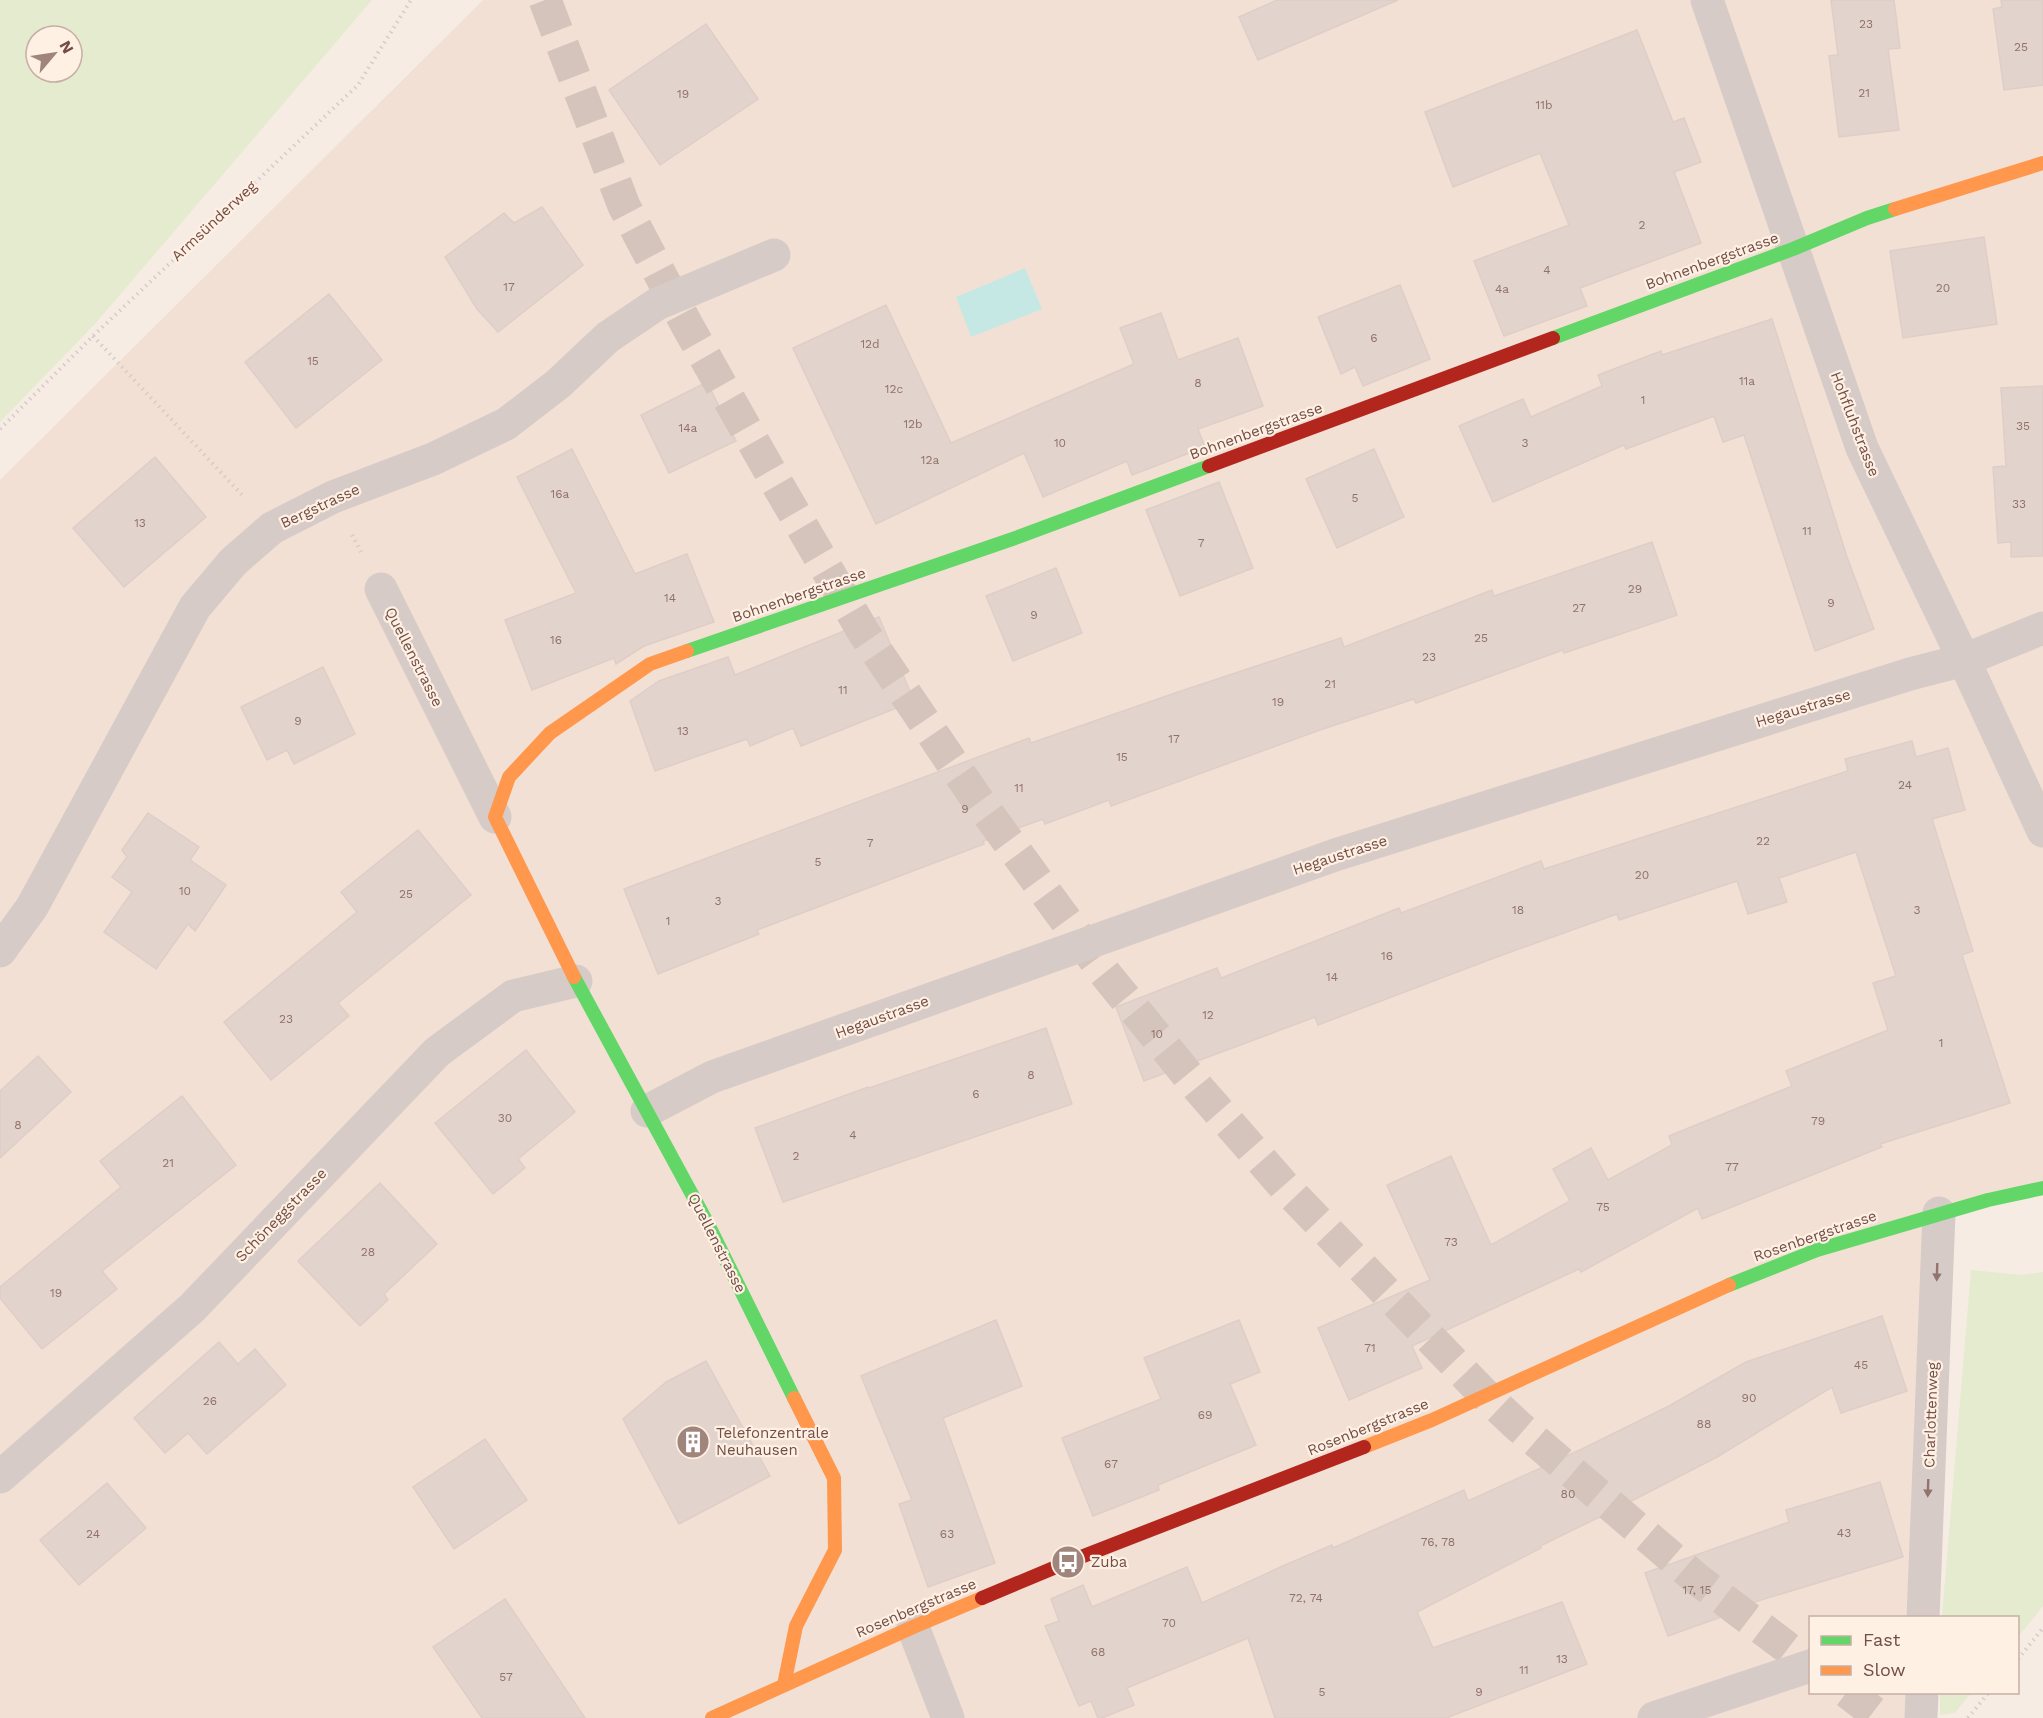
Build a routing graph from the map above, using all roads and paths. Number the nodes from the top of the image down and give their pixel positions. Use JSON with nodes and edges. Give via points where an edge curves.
{"nodes":[{"id":1,"x":411,"y":0,"type":"edge"},
{"id":2,"x":1707,"y":0,"type":"edge"},
{"id":3,"x":2043,"y":163,"type":"edge"},
{"id":4,"x":1793,"y":249,"type":"junction"},
{"id":5,"x":774,"y":255,"type":"dead end"},
{"id":6,"x":93,"y":336,"type":"junction"},
{"id":7,"x":0,"y":429,"type":"edge"},
{"id":8,"x":333,"y":497,"type":"junction"},
{"id":9,"x":272,"y":528,"type":"junction"},
{"id":10,"x":381,"y":590,"type":"joint"},
{"id":11,"x":2043,"y":628,"type":"edge"},
{"id":12,"x":1964,"y":660,"type":"junction"},
{"id":13,"x":495,"y":817,"type":"junction"},
{"id":14,"x":2043,"y":831,"type":"edge"},
{"id":15,"x":0,"y":951,"type":"edge"},
{"id":16,"x":576,"y":981,"type":"junction"},
{"id":17,"x":647,"y":1111,"type":"junction"},
{"id":18,"x":2043,"y":1188,"type":"edge"},
{"id":19,"x":1940,"y":1213,"type":"junction"},
{"id":20,"x":0,"y":1477,"type":"edge"},
{"id":21,"x":1923,"y":1616,"type":"edge"},
{"id":22,"x":913,"y":1626,"type":"junction"},
{"id":23,"x":2043,"y":1628,"type":"edge"},
{"id":24,"x":2019,"y":1658,"type":"edge"},
{"id":25,"x":1809,"y":1666,"type":"edge"},
{"id":26,"x":784,"y":1686,"type":"junction"},
{"id":27,"x":1922,"y":1694,"type":"edge"},
{"id":28,"x":1987,"y":1694,"type":"edge"},
{"id":29,"x":712,"y":1718,"type":"edge"},
{"id":30,"x":948,"y":1718,"type":"edge"},
{"id":31,"x":1654,"y":1718,"type":"edge"},
{"id":32,"x":1921,"y":1718,"type":"edge"},
{"id":33,"x":1968,"y":1718,"type":"edge"}],
"edges":[{"from":1,"to":6,"type":"path","name":"Armsünderweg","via":[[358,85]]},
{"from":2,"to":4,"type":"street","name":"Hohfluhstrasse"},
{"from":3,"to":4,"type":"street","name":"Bohnenbergstrasse","via":[[1867,218]]},
{"from":4,"to":12,"type":"street","name":"Hohfluhstrasse","via":[[1862,448]]},
{"from":4,"to":13,"type":"street","name":"Bohnenbergstrasse","via":[[1018,537],[650,664],[550,733],[509,777]]},
{"from":5,"to":8,"type":"street","name":"Bergstrasse","via":[[657,304],[608,337],[558,384],[506,424],[433,459]]},
{"from":6,"to":7,"type":"path","name":"Armsünderweg"},
{"from":6,"to":9,"type":"path"},
{"from":8,"to":9,"type":"street","name":"Bergstrasse"},
{"from":8,"to":10,"type":"path","name":"Quellenstrasse"},
{"from":9,"to":15,"type":"street","name":"Bergstrasse","via":[[233,562],[195,607],[32,907]]},
{"from":10,"to":13,"type":"street","name":"Quellenstrasse"},
{"from":11,"to":12,"type":"street","name":"Hegaustrasse"},
{"from":12,"to":14,"type":"street","name":"Hohfluhstrasse"},
{"from":12,"to":17,"type":"street","name":"Hegaustrasse","via":[[1335,855],[712,1077]]},
{"from":13,"to":16,"type":"street","name":"Quellenstrasse"},
{"from":16,"to":17,"type":"street","name":"Quellenstrasse"},
{"from":16,"to":20,"type":"street","name":"Schöneggstrasse","via":[[513,996],[437,1052],[192,1308]]},
{"from":17,"to":26,"type":"street","name":"Quellenstrasse","via":[[707,1221],[834,1478],[835,1550],[796,1626]]},
{"from":18,"to":19,"type":"street","name":"Rosenbergstrasse"},
{"from":19,"to":21,"type":"street","name":"Charlottenweg","one_way":true},
{"from":19,"to":22,"type":"street","name":"Rosenbergstrasse","via":[[1817,1250],[1733,1283],[1431,1420]]},
{"from":22,"to":26,"type":"street","name":"Rosenbergstrasse"},
{"from":22,"to":30,"type":"street"},
{"from":23,"to":24,"type":"path"},
{"from":25,"to":31,"type":"street"},
{"from":26,"to":29,"type":"street","name":"Rosenbergstrasse"},
{"from":27,"to":32,"type":"street"},
{"from":28,"to":33,"type":"path"}]}
